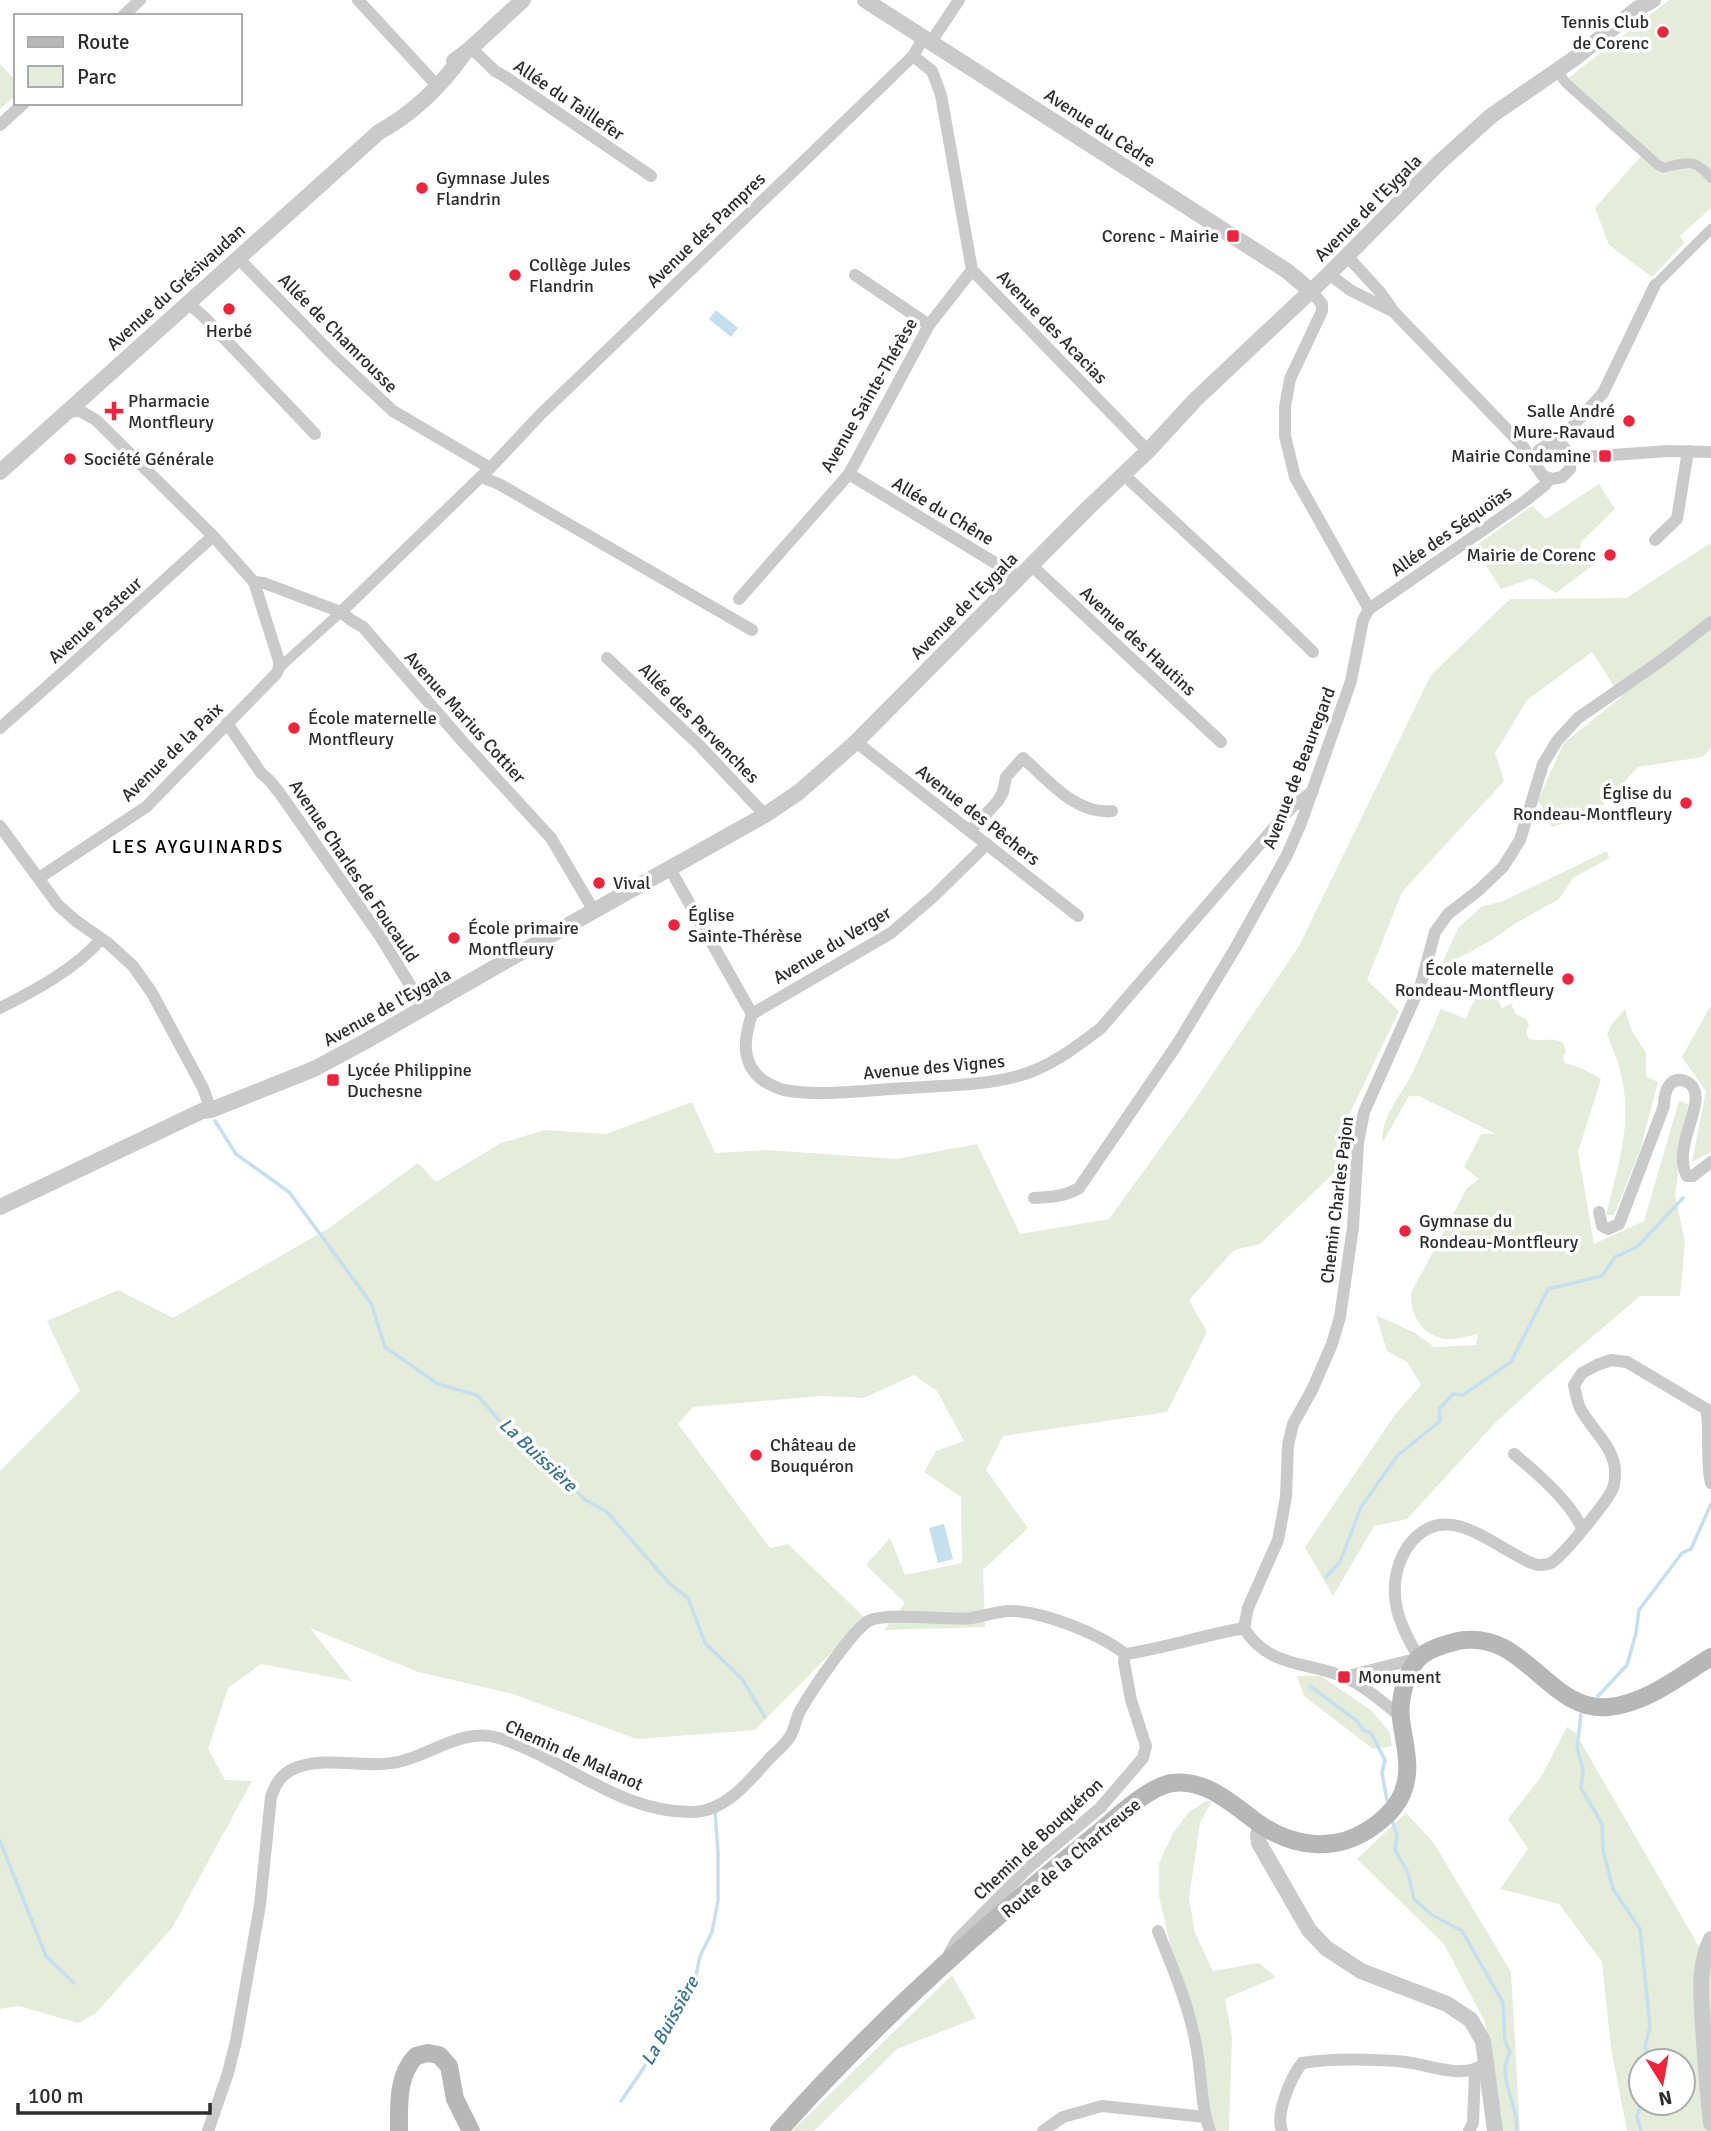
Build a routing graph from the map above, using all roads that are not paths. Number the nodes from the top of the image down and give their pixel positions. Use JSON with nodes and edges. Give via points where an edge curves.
{"nodes":[{"id":1,"x":140,"y":0,"type":"edge"},
{"id":2,"x":358,"y":0,"type":"edge"},
{"id":3,"x":523,"y":0,"type":"edge"},
{"id":4,"x":865,"y":0,"type":"edge"},
{"id":5,"x":959,"y":0,"type":"edge"},
{"id":6,"x":1653,"y":0,"type":"edge"},
{"id":7,"x":125,"y":14,"type":"edge"},
{"id":8,"x":927,"y":40,"type":"junction"},
{"id":9,"x":467,"y":51,"type":"junction"},
{"id":10,"x":913,"y":56,"type":"junction"},
{"id":11,"x":1557,"y":71,"type":"junction"},
{"id":12,"x":431,"y":79,"type":"junction"},
{"id":13,"x":22,"y":105,"type":"edge"},
{"id":14,"x":0,"y":125,"type":"edge"},
{"id":15,"x":379,"y":132,"type":"junction"},
{"id":16,"x":651,"y":176,"type":"dead end"},
{"id":17,"x":1711,"y":178,"type":"edge"},
{"id":18,"x":1711,"y":229,"type":"edge"},
{"id":19,"x":1347,"y":256,"type":"junction"},
{"id":20,"x":239,"y":258,"type":"junction"},
{"id":21,"x":972,"y":270,"type":"junction"},
{"id":22,"x":1329,"y":274,"type":"junction"},
{"id":23,"x":855,"y":275,"type":"dead end"},
{"id":24,"x":1655,"y":285,"type":"joint"},
{"id":25,"x":1311,"y":291,"type":"junction"},
{"id":26,"x":188,"y":303,"type":"junction"},
{"id":27,"x":1394,"y":312,"type":"junction"},
{"id":28,"x":929,"y":325,"type":"junction"},
{"id":29,"x":93,"y":387,"type":"junction"},
{"id":30,"x":67,"y":411,"type":"junction"},
{"id":31,"x":96,"y":420,"type":"junction"},
{"id":32,"x":315,"y":434,"type":"dead end"},
{"id":33,"x":1521,"y":444,"type":"junction"},
{"id":34,"x":1550,"y":444,"type":"junction"},
{"id":35,"x":1148,"y":451,"type":"junction"},
{"id":36,"x":1688,"y":451,"type":"junction"},
{"id":37,"x":1711,"y":453,"type":"edge"},
{"id":38,"x":1571,"y":458,"type":"junction"},
{"id":39,"x":1535,"y":464,"type":"junction"},
{"id":40,"x":0,"y":472,"type":"edge"},
{"id":41,"x":485,"y":472,"type":"junction"},
{"id":42,"x":849,"y":474,"type":"junction"},
{"id":43,"x":1124,"y":475,"type":"junction"},
{"id":44,"x":1549,"y":479,"type":"junction"},
{"id":45,"x":213,"y":536,"type":"junction"},
{"id":46,"x":1655,"y":540,"type":"dead end"},
{"id":47,"x":1026,"y":572,"type":"junction"},
{"id":48,"x":254,"y":582,"type":"junction"},
{"id":49,"x":276,"y":587,"type":"junction"},
{"id":50,"x":739,"y":599,"type":"dead end"},
{"id":51,"x":259,"y":602,"type":"junction"},
{"id":52,"x":1369,"y":609,"type":"junction"},
{"id":53,"x":341,"y":612,"type":"junction"},
{"id":54,"x":1711,"y":622,"type":"edge"},
{"id":55,"x":752,"y":630,"type":"dead end"},
{"id":56,"x":1313,"y":652,"type":"dead end"},
{"id":57,"x":607,"y":658,"type":"dead end"},
{"id":58,"x":279,"y":665,"type":"junction"},
{"id":59,"x":227,"y":723,"type":"junction"},
{"id":60,"x":0,"y":728,"type":"edge"},
{"id":61,"x":1221,"y":742,"type":"dead end"},
{"id":62,"x":856,"y":743,"type":"junction"},
{"id":63,"x":1313,"y":791,"type":"junction"},
{"id":64,"x":1112,"y":811,"type":"dead end"},
{"id":65,"x":765,"y":815,"type":"junction"},
{"id":66,"x":0,"y":826,"type":"edge"},
{"id":67,"x":970,"y":831,"type":"junction"},
{"id":68,"x":987,"y":844,"type":"junction"},
{"id":69,"x":670,"y":869,"type":"junction"},
{"id":70,"x":39,"y":878,"type":"junction"},
{"id":71,"x":594,"y":911,"type":"junction"},
{"id":72,"x":1078,"y":916,"type":"dead end"},
{"id":73,"x":101,"y":939,"type":"junction"},
{"id":74,"x":0,"y":1008,"type":"edge"},
{"id":75,"x":424,"y":1008,"type":"junction"},
{"id":76,"x":752,"y":1014,"type":"junction"},
{"id":77,"x":211,"y":1110,"type":"junction"},
{"id":78,"x":1711,"y":1161,"type":"edge"},
{"id":79,"x":1034,"y":1198,"type":"dead end"},
{"id":80,"x":0,"y":1208,"type":"edge"},
{"id":81,"x":1599,"y":1212,"type":"dead end"},
{"id":82,"x":0,"y":1214,"type":"edge"},
{"id":83,"x":1514,"y":1454,"type":"dead end"},
{"id":84,"x":1711,"y":1483,"type":"edge"},
{"id":85,"x":1582,"y":1529,"type":"junction"},
{"id":86,"x":1244,"y":1628,"type":"junction"},
{"id":87,"x":1125,"y":1654,"type":"junction"},
{"id":88,"x":1711,"y":1657,"type":"edge"},
{"id":89,"x":1419,"y":1658,"type":"junction"},
{"id":90,"x":1344,"y":1677,"type":"junction"},
{"id":91,"x":1400,"y":1716,"type":"junction"},
{"id":92,"x":1261,"y":1824,"type":"junction"},
{"id":93,"x":1158,"y":1931,"type":"dead end"},
{"id":94,"x":1711,"y":1939,"type":"edge"},
{"id":95,"x":944,"y":1965,"type":"junction"},
{"id":96,"x":1481,"y":2067,"type":"junction"},
{"id":97,"x":1205,"y":2118,"type":"junction"},
{"id":98,"x":1711,"y":2123,"type":"edge"},
{"id":99,"x":208,"y":2131,"type":"edge"},
{"id":100,"x":399,"y":2131,"type":"edge"},
{"id":101,"x":471,"y":2131,"type":"edge"},
{"id":102,"x":779,"y":2131,"type":"edge"},
{"id":103,"x":1043,"y":2131,"type":"edge"},
{"id":104,"x":1210,"y":2131,"type":"edge"},
{"id":105,"x":1282,"y":2131,"type":"edge"},
{"id":106,"x":1469,"y":2131,"type":"edge"},
{"id":107,"x":1495,"y":2131,"type":"edge"}],
"edges":[{"from":1,"to":7,"type":"street"},
{"from":2,"to":12,"type":"street"},
{"from":3,"to":9,"type":"street","name":"Avenue du Grésivaudan"},
{"from":4,"to":8,"type":"street","name":"Avenue du Cèdre"},
{"from":5,"to":8,"type":"street","name":"Avenue des Pampres"},
{"from":6,"to":11,"type":"street","name":"Avenue de l'Eygala"},
{"from":8,"to":10,"type":"street","name":"Avenue des Pampres"},
{"from":8,"to":25,"type":"street","name":"Avenue du Cèdre","via":[[1287,271]]},
{"from":9,"to":12,"type":"street","name":"Avenue du Grésivaudan"},
{"from":9,"to":15,"type":"street","name":"Avenue du Grésivaudan","via":[[428,96]]},
{"from":9,"to":16,"type":"street","name":"Allée du Taillefer"},
{"from":10,"to":21,"type":"street","name":"Avenue des Acacias","via":[[932,71],[941,94]]},
{"from":10,"to":41,"type":"street","name":"Avenue des Pampres"},
{"from":11,"to":17,"type":"street","via":[[1658,165],[1664,168],[1692,162]]},
{"from":11,"to":19,"type":"street","name":"Avenue de l'Eygala","via":[[1491,116]]},
{"from":12,"to":15,"type":"street","name":"Avenue du Grésivaudan"},
{"from":13,"to":14,"type":"street"},
{"from":15,"to":20,"type":"street","name":"Avenue du Grésivaudan"},
{"from":18,"to":24,"type":"street"},
{"from":19,"to":22,"type":"street","name":"Avenue de l'Eygala"},
{"from":19,"to":27,"type":"street"},
{"from":20,"to":26,"type":"street","name":"Avenue du Grésivaudan"},
{"from":20,"to":41,"type":"street","name":"Allée de Chamrousse","via":[[393,411]]},
{"from":21,"to":28,"type":"street","name":"Avenue Sainte-Thérèse"},
{"from":21,"to":35,"type":"street","name":"Avenue des Acacias"},
{"from":22,"to":25,"type":"street","name":"Avenue de l'Eygala"},
{"from":22,"to":27,"type":"street"},
{"from":23,"to":28,"type":"street"},
{"from":24,"to":34,"type":"street","via":[[1603,393]]},
{"from":25,"to":35,"type":"street","name":"Avenue de l'Eygala"},
{"from":25,"to":52,"type":"street","via":[[1319,298],[1322,311],[1290,379],[1285,407],[1289,460]]},
{"from":26,"to":29,"type":"street","name":"Avenue du Grésivaudan"},
{"from":26,"to":32,"type":"street"},
{"from":27,"to":33,"type":"street"},
{"from":28,"to":42,"type":"street","name":"Avenue Sainte-Thérèse"},
{"from":29,"to":30,"type":"street","name":"Avenue du Grésivaudan"},
{"from":29,"to":31,"type":"street"},
{"from":30,"to":31,"type":"street","via":[[80,411]]},
{"from":30,"to":40,"type":"street","name":"Avenue du Grésivaudan"},
{"from":31,"to":45,"type":"street"},
{"from":33,"to":34,"type":"street"},
{"from":33,"to":39,"type":"street"},
{"from":34,"to":38,"type":"street","via":[[1566,448]]},
{"from":34,"to":39,"type":"street","via":[[1537,454]]},
{"from":35,"to":43,"type":"street","name":"Avenue de l'Eygala"},
{"from":36,"to":37,"type":"street"},
{"from":36,"to":38,"type":"street"},
{"from":36,"to":46,"type":"street","via":[[1677,519]]},
{"from":38,"to":44,"type":"street","via":[[1567,474]]},
{"from":39,"to":44,"type":"street"},
{"from":41,"to":53,"type":"street","name":"Avenue des Pampres"},
{"from":41,"to":55,"type":"street"},
{"from":42,"to":47,"type":"street","name":"Allée du Chêne"},
{"from":42,"to":50,"type":"street","name":"Avenue Sainte-Thérèse"},
{"from":43,"to":47,"type":"street","name":"Avenue de l'Eygala"},
{"from":43,"to":56,"type":"street"},
{"from":44,"to":52,"type":"street","name":"Allée des Séquoïas","via":[[1525,501]]},
{"from":45,"to":48,"type":"street"},
{"from":45,"to":60,"type":"street","name":"Avenue Pasteur"},
{"from":47,"to":61,"type":"street","name":"Avenue des Hautins"},
{"from":47,"to":62,"type":"street","name":"Avenue de l'Eygala"},
{"from":48,"to":49,"type":"street","name":"Avenue Marius Cottier"},
{"from":48,"to":51,"type":"street"},
{"from":49,"to":51,"type":"street"},
{"from":49,"to":53,"type":"street","name":"Avenue Marius Cottier"},
{"from":51,"to":58,"type":"street"},
{"from":52,"to":63,"type":"street","name":"Avenue de Beauregard","via":[[1351,681]]},
{"from":53,"to":58,"type":"street"},
{"from":53,"to":71,"type":"street","name":"Avenue Marius Cottier","via":[[363,627],[551,838]]},
{"from":54,"to":86,"type":"street","name":"Chemin Charles Pajon","via":[[1578,718],[1557,741],[1543,764],[1520,840],[1503,867],[1448,914],[1435,932],[1421,984],[1364,1112],[1340,1317],[1312,1390],[1293,1424],[1278,1540]]},
{"from":57,"to":65,"type":"street","name":"Allée des Pervenches"},
{"from":58,"to":59,"type":"street","name":"Avenue de la Paix"},
{"from":59,"to":70,"type":"street","name":"Avenue de la Paix","via":[[146,807]]},
{"from":59,"to":75,"type":"street","name":"Avenue Charles de Foucauld","via":[[373,926]]},
{"from":62,"to":65,"type":"street","name":"Avenue de l'Eygala"},
{"from":62,"to":67,"type":"street","name":"Avenue des Pêchers"},
{"from":63,"to":76,"type":"street","name":"Avenue des Vignes","via":[[1291,808],[1101,1028],[1037,1069],[950,1086],[852,1092],[781,1090],[749,1065],[744,1046]]},
{"from":63,"to":79,"type":"street","name":"Avenue de Beauregard","via":[[1287,855],[1236,947],[1129,1117],[1079,1188],[1059,1197]]},
{"from":64,"to":67,"type":"street","via":[[1098,813],[1077,804],[1023,758],[1006,777],[998,801]]},
{"from":65,"to":69,"type":"street","name":"Avenue de l'Eygala"},
{"from":66,"to":70,"type":"street"},
{"from":67,"to":68,"type":"street","name":"Avenue des Pêchers"},
{"from":68,"to":72,"type":"street","name":"Avenue des Pêchers"},
{"from":68,"to":76,"type":"street","name":"Avenue du Verger","via":[[891,933]]},
{"from":69,"to":71,"type":"street","name":"Avenue de l'Eygala"},
{"from":69,"to":76,"type":"street"},
{"from":70,"to":73,"type":"street","via":[[58,905]]},
{"from":71,"to":75,"type":"street","name":"Avenue de l'Eygala"},
{"from":73,"to":74,"type":"street","via":[[90,953]]},
{"from":73,"to":77,"type":"street","via":[[133,966],[152,993]]},
{"from":75,"to":77,"type":"street","name":"Avenue de l'Eygala","via":[[314,1069]]},
{"from":77,"to":80,"type":"street","name":"Avenue de l'Eygala"},
{"from":77,"to":82,"type":"street","name":"Avenue de l'Eygala","via":[[203,1118]]},
{"from":78,"to":81,"type":"street","via":[[1687,1176],[1682,1152],[1699,1107],[1698,1095],[1687,1081],[1670,1083],[1619,1224],[1608,1230],[1602,1226]]},
{"from":83,"to":85,"type":"street","via":[[1560,1498]]},
{"from":84,"to":85,"type":"street","via":[[1706,1409],[1627,1362],[1611,1360],[1582,1373],[1574,1385],[1580,1409],[1614,1460],[1615,1475],[1613,1489]]},
{"from":85,"to":89,"type":"street","via":[[1551,1563],[1541,1565],[1446,1523],[1420,1532],[1404,1552],[1394,1592],[1398,1619]]},
{"from":86,"to":87,"type":"street"},
{"from":86,"to":90,"type":"street","via":[[1279,1658]]},
{"from":87,"to":95,"type":"street","name":"Chemin de Bouquéron","via":[[1131,1700],[1146,1746],[1143,1758],[1100,1808],[1027,1870],[957,1940]]},
{"from":87,"to":99,"type":"street","name":"Chemin de Malanot","via":[[1090,1632],[1024,1612],[869,1620],[809,1695],[791,1736],[730,1798],[697,1812],[643,1805],[561,1765],[484,1735],[399,1762],[313,1763],[287,1772],[271,1797],[260,1905],[236,2041]]},
{"from":88,"to":89,"type":"main road","via":[[1645,1697],[1607,1707],[1570,1698],[1524,1659],[1487,1641],[1441,1646]]},
{"from":89,"to":90,"type":"street"},
{"from":89,"to":91,"type":"main road","name":"Route de la Chartreuse","via":[[1403,1691]]},
{"from":90,"to":91,"type":"street"},
{"from":91,"to":92,"type":"main road","name":"Route de la Chartreuse","via":[[1407,1771],[1402,1793],[1386,1817],[1350,1840],[1327,1845],[1309,1844]]},
{"from":92,"to":95,"type":"main road","name":"Route de la Chartreuse","via":[[1222,1795],[1204,1788],[1171,1783],[1157,1789],[1049,1872]]},
{"from":92,"to":96,"type":"street","via":[[1259,1843],[1309,1930],[1326,1948],[1362,1971],[1447,2004],[1471,2020],[1482,2041]]},
{"from":93,"to":97,"type":"street","via":[[1191,2017]]},
{"from":94,"to":98,"type":"street","via":[[1702,1965],[1701,1992]]},
{"from":95,"to":102,"type":"main road","name":"Route de la Chartreuse"},
{"from":96,"to":105,"type":"street","via":[[1449,2071],[1395,2060],[1302,2063],[1285,2098],[1279,2123]]},
{"from":96,"to":106,"type":"street"},
{"from":96,"to":107,"type":"street"},
{"from":97,"to":103,"type":"street","via":[[1102,2106],[1063,2118]]},
{"from":97,"to":104,"type":"street"},
{"from":100,"to":101,"type":"main road","via":[[404,2072],[416,2056],[428,2053],[439,2055],[449,2066],[455,2099]]}]}
